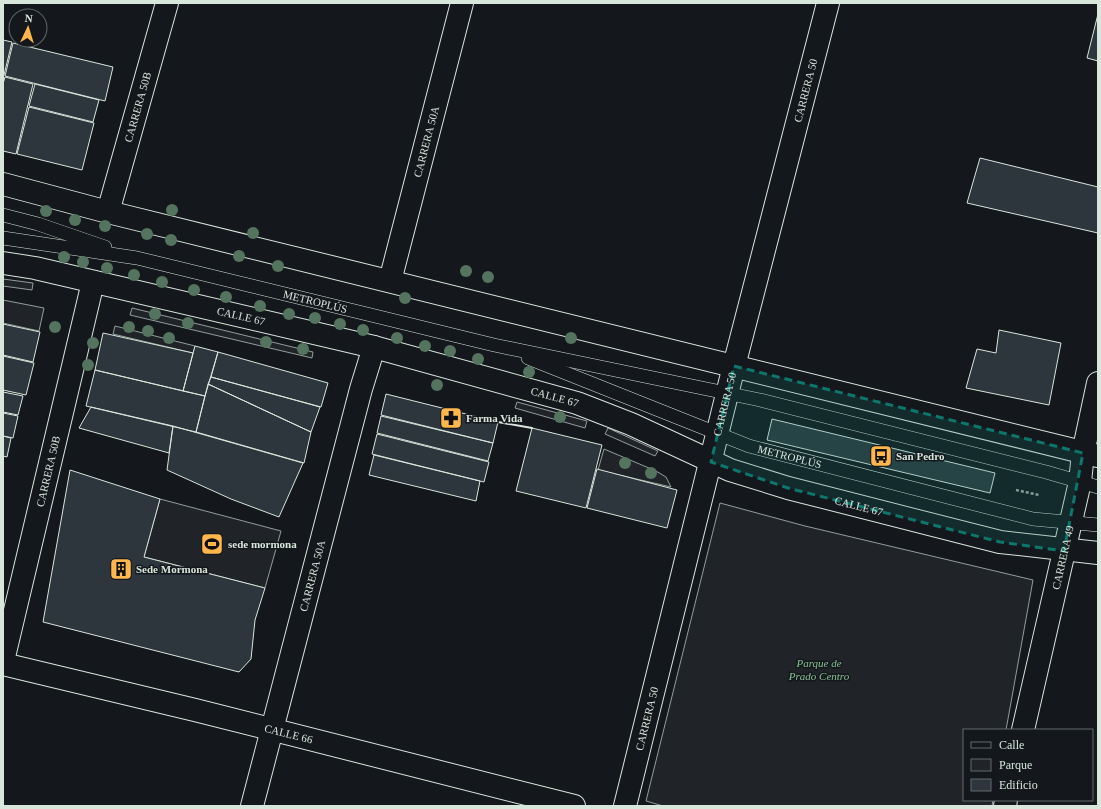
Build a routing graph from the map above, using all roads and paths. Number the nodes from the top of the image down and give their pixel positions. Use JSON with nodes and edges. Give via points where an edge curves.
{"nodes":[{"id":1,"x":167,"y":3,"type":"edge"},
{"id":2,"x":462,"y":3,"type":"edge"},
{"id":3,"x":828,"y":3,"type":"edge"},
{"id":4,"x":3,"y":184,"type":"edge"},
{"id":5,"x":108,"y":212,"type":"junction"},
{"id":6,"x":3,"y":215,"type":"edge"},
{"id":7,"x":3,"y":238,"type":"edge"},
{"id":8,"x":137,"y":258,"type":"junction"},
{"id":9,"x":3,"y":263,"type":"edge"},
{"id":10,"x":390,"y":281,"type":"junction"},
{"id":11,"x":93,"y":282,"type":"junction"},
{"id":12,"x":494,"y":345,"type":"junction"},
{"id":13,"x":374,"y":347,"type":"junction"},
{"id":14,"x":734,"y":366,"type":"junction"},
{"id":15,"x":1098,"y":383,"type":"edge"},
{"id":16,"x":727,"y":394,"type":"junction"},
{"id":17,"x":718,"y":434,"type":"junction"},
{"id":18,"x":1091,"y":455,"type":"edge"},
{"id":19,"x":711,"y":462,"type":"junction"},
{"id":20,"x":1089,"y":484,"type":"edge"},
{"id":21,"x":1070,"y":523,"type":"junction"},
{"id":22,"x":1098,"y":525,"type":"edge"},
{"id":23,"x":1064,"y":551,"type":"junction"},
{"id":24,"x":1098,"y":553,"type":"edge"},
{"id":25,"x":3,"y":662,"type":"edge"},
{"id":26,"x":1022,"y":729,"type":"edge"},
{"id":27,"x":272,"y":730,"type":"junction"},
{"id":28,"x":252,"y":806,"type":"edge"},
{"id":29,"x":574,"y":806,"type":"edge"},
{"id":30,"x":625,"y":806,"type":"edge"}],
"edges":[{"from":1,"to":5,"type":"street","name":"CARRERA 50B"},
{"from":2,"to":10,"type":"street","name":"CARRERA 50A"},
{"from":3,"to":14,"type":"street","name":"CARRERA 50"},
{"from":4,"to":5,"type":"street"},
{"from":5,"to":10,"type":"street"},
{"from":6,"to":8,"type":"lane","name":"METROPLÚS","via":[[38,224]]},
{"from":7,"to":8,"type":"lane","name":"METROPLÚS"},
{"from":8,"to":12,"type":"lane","name":"METROPLÚS"},
{"from":9,"to":11,"type":"street","name":"CALLE 67"},
{"from":10,"to":14,"type":"street"},
{"from":11,"to":13,"type":"street","name":"CALLE 67"},
{"from":11,"to":25,"type":"street","name":"CARRERA 50B"},
{"from":12,"to":16,"type":"lane","name":"METROPLÚS"},
{"from":12,"to":17,"type":"lane","name":"METROPLÚS"},
{"from":13,"to":19,"type":"street","name":"CALLE 67","via":[[592,408]]},
{"from":13,"to":27,"type":"street","name":"CARRERA 50A"},
{"from":14,"to":16,"type":"street","name":"CARRERA 50"},
{"from":14,"to":18,"type":"street"},
{"from":15,"to":18,"type":"street","name":"CARRERA 49"},
{"from":16,"to":17,"type":"street","name":"CARRERA 50"},
{"from":16,"to":20,"type":"lane","name":"METROPLÚS"},
{"from":17,"to":19,"type":"street","name":"CARRERA 50"},
{"from":17,"to":21,"type":"lane","name":"METROPLÚS","via":[[749,446],[1033,519]]},
{"from":18,"to":20,"type":"street","name":"CARRERA 49"},
{"from":19,"to":23,"type":"street","name":"CALLE 67","via":[[788,488],[1000,542]]},
{"from":19,"to":30,"type":"street","name":"CARRERA 50"},
{"from":20,"to":21,"type":"street","name":"CARRERA 49"},
{"from":21,"to":22,"type":"lane","name":"METROPLÚS"},
{"from":21,"to":23,"type":"street","name":"CARRERA 49"},
{"from":23,"to":24,"type":"street","name":"CALLE 67"},
{"from":23,"to":26,"type":"street","name":"CARRERA 49"},
{"from":25,"to":27,"type":"street","name":"CALLE 66"},
{"from":27,"to":28,"type":"street","name":"CARRERA 50A"},
{"from":27,"to":29,"type":"street","name":"CALLE 66"}]}
